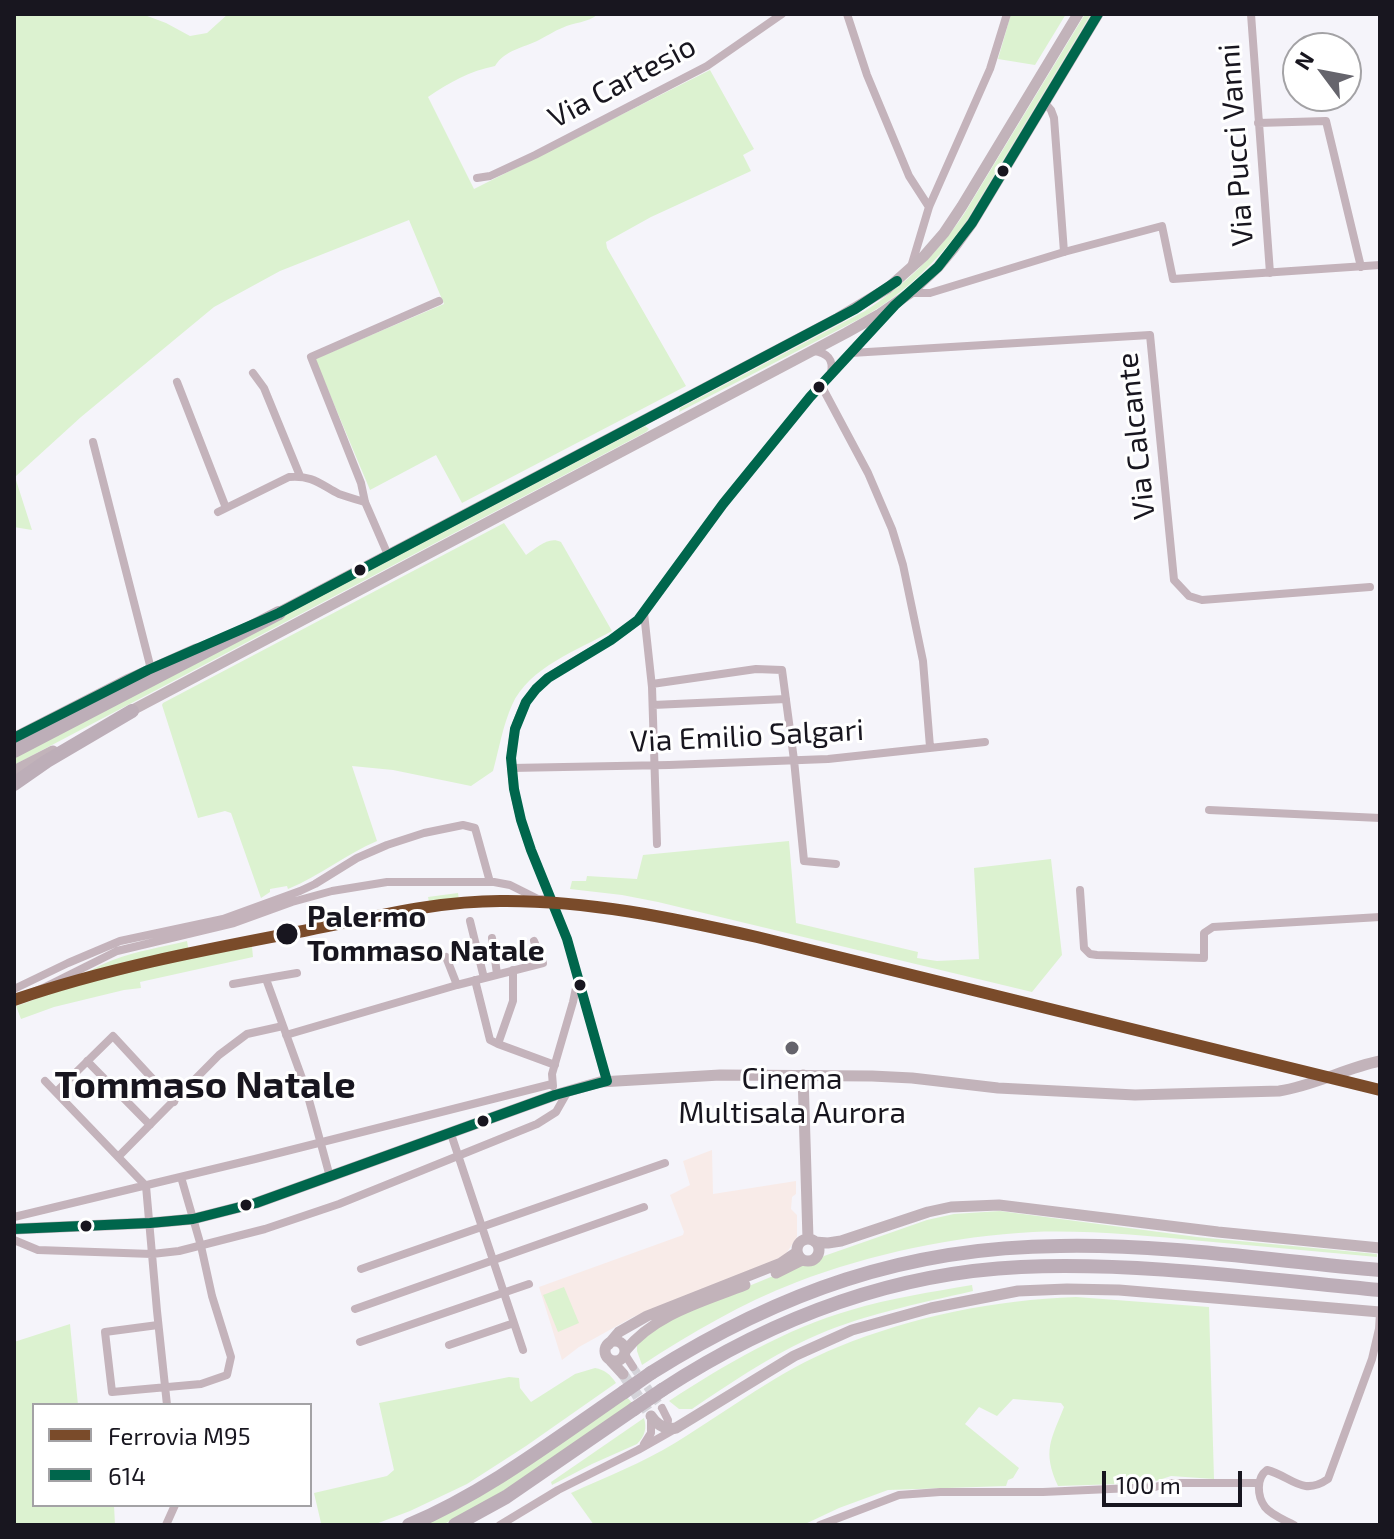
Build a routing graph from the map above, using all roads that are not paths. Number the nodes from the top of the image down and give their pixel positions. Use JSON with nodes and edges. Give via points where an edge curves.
{"nodes":[{"id":1,"x":782,"y":14,"type":"edge"},
{"id":2,"x":847,"y":14,"type":"edge"},
{"id":3,"x":1007,"y":14,"type":"edge"},
{"id":4,"x":1078,"y":14,"type":"edge"},
{"id":5,"x":1098,"y":14,"type":"edge"},
{"id":6,"x":1251,"y":14,"type":"edge"},
{"id":7,"x":1045,"y":103,"type":"junction"},
{"id":8,"x":1258,"y":123,"type":"junction"},
{"id":9,"x":477,"y":178,"type":"dead end"},
{"id":10,"x":929,"y":207,"type":"junction"},
{"id":11,"x":1064,"y":252,"type":"junction"},
{"id":12,"x":1380,"y":265,"type":"edge"},
{"id":13,"x":1361,"y":267,"type":"junction"},
{"id":14,"x":910,"y":270,"type":"junction"},
{"id":15,"x":1270,"y":273,"type":"junction"},
{"id":16,"x":910,"y":293,"type":"junction"},
{"id":17,"x":439,"y":301,"type":"dead end"},
{"id":18,"x":895,"y":305,"type":"junction"},
{"id":19,"x":813,"y":351,"type":"junction"},
{"id":20,"x":850,"y":353,"type":"junction"},
{"id":21,"x":253,"y":373,"type":"dead end"},
{"id":22,"x":831,"y":374,"type":"junction"},
{"id":23,"x":177,"y":382,"type":"dead end"},
{"id":24,"x":821,"y":385,"type":"junction"},
{"id":25,"x":681,"y":401,"type":"junction"},
{"id":26,"x":684,"y":420,"type":"junction"},
{"id":27,"x":632,"y":426,"type":"junction"},
{"id":28,"x":641,"y":441,"type":"junction"},
{"id":29,"x":93,"y":442,"type":"dead end"},
{"id":30,"x":300,"y":476,"type":"junction"},
{"id":31,"x":365,"y":502,"type":"junction"},
{"id":32,"x":388,"y":555,"type":"junction"},
{"id":33,"x":1370,"y":587,"type":"dead end"},
{"id":34,"x":279,"y":613,"type":"junction"},
{"id":35,"x":644,"y":613,"type":"junction"},
{"id":36,"x":151,"y":669,"type":"junction"},
{"id":37,"x":652,"y":684,"type":"junction"},
{"id":38,"x":786,"y":699,"type":"junction"},
{"id":39,"x":653,"y":705,"type":"junction"},
{"id":40,"x":132,"y":711,"type":"junction"},
{"id":41,"x":14,"y":738,"type":"edge"},
{"id":42,"x":985,"y":742,"type":"dead end"},
{"id":43,"x":930,"y":747,"type":"junction"},
{"id":44,"x":14,"y":751,"type":"edge"},
{"id":45,"x":794,"y":760,"type":"junction"},
{"id":46,"x":655,"y":766,"type":"junction"},
{"id":47,"x":511,"y":768,"type":"junction"},
{"id":48,"x":14,"y":771,"type":"edge"},
{"id":49,"x":14,"y":784,"type":"edge"},
{"id":50,"x":1209,"y":810,"type":"dead end"},
{"id":51,"x":1380,"y":818,"type":"edge"},
{"id":52,"x":657,"y":844,"type":"dead end"},
{"id":53,"x":836,"y":864,"type":"dead end"},
{"id":54,"x":490,"y":882,"type":"junction"},
{"id":55,"x":544,"y":885,"type":"junction"},
{"id":56,"x":522,"y":890,"type":"junction"},
{"id":57,"x":1080,"y":890,"type":"dead end"},
{"id":58,"x":550,"y":899,"type":"junction"},
{"id":59,"x":1380,"y":917,"type":"edge"},
{"id":60,"x":470,"y":921,"type":"dead end"},
{"id":61,"x":492,"y":938,"type":"dead end"},
{"id":62,"x":534,"y":941,"type":"dead end"},
{"id":63,"x":446,"y":957,"type":"dead end"},
{"id":64,"x":513,"y":970,"type":"junction"},
{"id":65,"x":297,"y":973,"type":"dead end"},
{"id":66,"x":497,"y":974,"type":"junction"},
{"id":67,"x":578,"y":978,"type":"junction"},
{"id":68,"x":266,"y":979,"type":"junction"},
{"id":69,"x":480,"y":979,"type":"junction"},
{"id":70,"x":233,"y":984,"type":"dead end"},
{"id":71,"x":457,"y":985,"type":"junction"},
{"id":72,"x":14,"y":989,"type":"edge"},
{"id":73,"x":14,"y":1000,"type":"edge"},
{"id":74,"x":285,"y":1031,"type":"junction"},
{"id":75,"x":498,"y":1044,"type":"junction"},
{"id":76,"x":87,"y":1061,"type":"junction"},
{"id":77,"x":1380,"y":1061,"type":"edge"},
{"id":78,"x":555,"y":1065,"type":"junction"},
{"id":79,"x":803,"y":1075,"type":"junction"},
{"id":80,"x":45,"y":1081,"type":"dead end"},
{"id":81,"x":607,"y":1081,"type":"junction"},
{"id":82,"x":553,"y":1090,"type":"junction"},
{"id":83,"x":568,"y":1091,"type":"junction"},
{"id":84,"x":56,"y":1092,"type":"junction"},
{"id":85,"x":174,"y":1102,"type":"junction"},
{"id":86,"x":150,"y":1125,"type":"junction"},
{"id":87,"x":451,"y":1134,"type":"junction"},
{"id":88,"x":321,"y":1143,"type":"junction"},
{"id":89,"x":458,"y":1155,"type":"junction"},
{"id":90,"x":118,"y":1157,"type":"junction"},
{"id":91,"x":665,"y":1163,"type":"dead end"},
{"id":92,"x":181,"y":1177,"type":"junction"},
{"id":93,"x":330,"y":1177,"type":"junction"},
{"id":94,"x":146,"y":1186,"type":"junction"},
{"id":95,"x":644,"y":1207,"type":"dead end"},
{"id":96,"x":14,"y":1217,"type":"edge"},
{"id":97,"x":193,"y":1219,"type":"junction"},
{"id":98,"x":150,"y":1223,"type":"junction"},
{"id":99,"x":482,"y":1228,"type":"junction"},
{"id":100,"x":14,"y":1229,"type":"edge"},
{"id":101,"x":14,"y":1240,"type":"edge"},
{"id":102,"x":812,"y":1240,"type":"junction"},
{"id":103,"x":201,"y":1246,"type":"junction"},
{"id":104,"x":1380,"y":1248,"type":"edge"},
{"id":105,"x":152,"y":1254,"type":"junction"},
{"id":106,"x":800,"y":1256,"type":"junction"},
{"id":107,"x":493,"y":1259,"type":"junction"},
{"id":108,"x":361,"y":1269,"type":"dead end"},
{"id":109,"x":1380,"y":1270,"type":"edge"},
{"id":110,"x":529,"y":1284,"type":"dead end"},
{"id":111,"x":1380,"y":1290,"type":"edge"},
{"id":112,"x":503,"y":1292,"type":"junction"},
{"id":113,"x":355,"y":1309,"type":"dead end"},
{"id":114,"x":1380,"y":1313,"type":"edge"},
{"id":115,"x":514,"y":1323,"type":"junction"},
{"id":116,"x":158,"y":1325,"type":"junction"},
{"id":117,"x":360,"y":1342,"type":"dead end"},
{"id":118,"x":449,"y":1345,"type":"dead end"},
{"id":119,"x":608,"y":1345,"type":"junction"},
{"id":120,"x":523,"y":1350,"type":"dead end"},
{"id":121,"x":624,"y":1352,"type":"junction"},
{"id":122,"x":611,"y":1361,"type":"junction"},
{"id":123,"x":628,"y":1371,"type":"joint"},
{"id":124,"x":165,"y":1387,"type":"junction"},
{"id":125,"x":167,"y":1403,"type":"edge"},
{"id":126,"x":662,"y":1408,"type":"tunnel mouth"},
{"id":127,"x":651,"y":1416,"type":"joint"},
{"id":128,"x":682,"y":1425,"type":"junction"},
{"id":129,"x":668,"y":1429,"type":"junction"},
{"id":130,"x":658,"y":1439,"type":"junction"},
{"id":131,"x":638,"y":1450,"type":"junction"},
{"id":132,"x":1258,"y":1483,"type":"junction"},
{"id":133,"x":409,"y":1525,"type":"edge"},
{"id":134,"x":455,"y":1525,"type":"edge"},
{"id":135,"x":500,"y":1525,"type":"edge"},
{"id":136,"x":820,"y":1525,"type":"edge"},
{"id":137,"x":1294,"y":1525,"type":"edge"}],
"edges":[{"from":1,"to":9,"type":"street","name":"Via Cartesio","via":[[707,66],[535,155]]},
{"from":2,"to":10,"type":"street","via":[[909,176]]},
{"from":3,"to":10,"type":"street","via":[[990,69]]},
{"from":4,"to":14,"type":"street","via":[[953,220]]},
{"from":5,"to":7,"type":"street"},
{"from":6,"to":8,"type":"street","name":"Via Pucci Vanni"},
{"from":7,"to":11,"type":"street","via":[[1054,118]]},
{"from":7,"to":16,"type":"street","via":[[967,230]]},
{"from":8,"to":13,"type":"street","via":[[1326,121]]},
{"from":8,"to":15,"type":"street","name":"Via Pucci Vanni"},
{"from":10,"to":14,"type":"street"},
{"from":11,"to":15,"type":"street","via":[[1162,226],[1173,279]]},
{"from":11,"to":16,"type":"street","via":[[930,293]]},
{"from":12,"to":13,"type":"street"},
{"from":13,"to":15,"type":"street"},
{"from":14,"to":25,"type":"street","via":[[855,309]]},
{"from":16,"to":18,"type":"street"},
{"from":17,"to":31,"type":"street","via":[[311,357]]},
{"from":18,"to":19,"type":"street"},
{"from":18,"to":20,"type":"street"},
{"from":19,"to":22,"type":"street","via":[[829,357]]},
{"from":19,"to":26,"type":"street"},
{"from":20,"to":22,"type":"street"},
{"from":20,"to":33,"type":"street","name":"Via Calcante","via":[[1150,335],[1174,580],[1189,596],[1202,600]]},
{"from":21,"to":30,"type":"street"},
{"from":22,"to":24,"type":"street"},
{"from":23,"to":30,"type":"street","via":[[222,510]]},
{"from":24,"to":35,"type":"street","via":[[723,504]]},
{"from":24,"to":43,"type":"street","via":[[874,487],[903,565],[923,661]]},
{"from":25,"to":26,"type":"street","via":[[672,412]]},
{"from":25,"to":27,"type":"street"},
{"from":26,"to":28,"type":"street"},
{"from":27,"to":28,"type":"street","via":[[653,424]]},
{"from":27,"to":32,"type":"street"},
{"from":28,"to":40,"type":"street"},
{"from":29,"to":36,"type":"street"},
{"from":30,"to":31,"type":"street"},
{"from":31,"to":32,"type":"street"},
{"from":32,"to":34,"type":"street"},
{"from":34,"to":36,"type":"street"},
{"from":34,"to":44,"type":"highway"},
{"from":35,"to":37,"type":"street"},
{"from":35,"to":47,"type":"street","via":[[534,691],[516,727]]},
{"from":36,"to":41,"type":"street"},
{"from":37,"to":38,"type":"street","via":[[782,670]]},
{"from":37,"to":39,"type":"street"},
{"from":38,"to":39,"type":"street"},
{"from":38,"to":45,"type":"street"},
{"from":39,"to":46,"type":"street"},
{"from":40,"to":48,"type":"street"},
{"from":40,"to":49,"type":"highway"},
{"from":42,"to":43,"type":"street","name":"Via Emilio Salgari"},
{"from":43,"to":45,"type":"street","name":"Via Emilio Salgari"},
{"from":45,"to":46,"type":"street","name":"Via Emilio Salgari"},
{"from":45,"to":53,"type":"street","via":[[804,861]]},
{"from":46,"to":47,"type":"street","name":"Via Emilio Salgari"},
{"from":46,"to":52,"type":"street"},
{"from":47,"to":55,"type":"street"},
{"from":50,"to":51,"type":"street"},
{"from":54,"to":56,"type":"street"},
{"from":54,"to":72,"type":"street","via":[[475,828],[463,825],[424,833],[371,851],[300,891],[223,919],[120,941]]},
{"from":54,"to":73,"type":"street","via":[[387,882],[332,891],[234,923],[117,951]]},
{"from":55,"to":56,"type":"street"},
{"from":55,"to":58,"type":"street"},
{"from":56,"to":58,"type":"street"},
{"from":57,"to":59,"type":"street","via":[[1083,942],[1090,954],[1204,958],[1204,933],[1213,927]]},
{"from":58,"to":67,"type":"street"},
{"from":60,"to":69,"type":"street"},
{"from":61,"to":66,"type":"street"},
{"from":62,"to":64,"type":"street","via":[[543,963]]},
{"from":63,"to":71,"type":"street"},
{"from":64,"to":66,"type":"street"},
{"from":64,"to":75,"type":"street","via":[[513,1001]]},
{"from":65,"to":68,"type":"street"},
{"from":66,"to":69,"type":"street"},
{"from":67,"to":78,"type":"street"},
{"from":67,"to":81,"type":"street"},
{"from":68,"to":70,"type":"street"},
{"from":68,"to":74,"type":"street"},
{"from":69,"to":71,"type":"street"},
{"from":69,"to":75,"type":"street","via":[[490,1040]]},
{"from":71,"to":74,"type":"street"},
{"from":74,"to":85,"type":"street","via":[[247,1034]]},
{"from":74,"to":88,"type":"street"},
{"from":75,"to":78,"type":"street"},
{"from":76,"to":84,"type":"street"},
{"from":76,"to":85,"type":"street","via":[[113,1036]]},
{"from":76,"to":86,"type":"street"},
{"from":77,"to":79,"type":"street","via":[[1300,1088],[1151,1095]]},
{"from":78,"to":82,"type":"street"},
{"from":79,"to":81,"type":"street"},
{"from":79,"to":102,"type":"street"},
{"from":80,"to":84,"type":"street"},
{"from":81,"to":83,"type":"street"},
{"from":82,"to":83,"type":"street"},
{"from":82,"to":87,"type":"street"},
{"from":82,"to":88,"type":"street"},
{"from":83,"to":89,"type":"street","via":[[556,1112],[537,1124]]},
{"from":84,"to":90,"type":"street"},
{"from":85,"to":86,"type":"street"},
{"from":86,"to":90,"type":"street"},
{"from":87,"to":89,"type":"street"},
{"from":87,"to":93,"type":"street"},
{"from":88,"to":92,"type":"street"},
{"from":88,"to":93,"type":"street"},
{"from":89,"to":99,"type":"street"},
{"from":89,"to":103,"type":"street","via":[[339,1204]]},
{"from":90,"to":94,"type":"street"},
{"from":91,"to":99,"type":"street"},
{"from":92,"to":94,"type":"street"},
{"from":92,"to":97,"type":"street"},
{"from":93,"to":97,"type":"street"},
{"from":94,"to":96,"type":"street"},
{"from":94,"to":98,"type":"street"},
{"from":95,"to":107,"type":"street"},
{"from":97,"to":98,"type":"street"},
{"from":97,"to":103,"type":"street"},
{"from":98,"to":100,"type":"street"},
{"from":98,"to":105,"type":"street"},
{"from":99,"to":107,"type":"street"},
{"from":99,"to":108,"type":"street"},
{"from":101,"to":105,"type":"street","via":[[38,1250]]},
{"from":102,"to":104,"type":"street","via":[[841,1241],[951,1207],[999,1205]]},
{"from":102,"to":106,"type":"street","via":[[798,1245]]},
{"from":102,"to":106,"type":"street","via":[[819,1248],[816,1258]]},
{"from":103,"to":105,"type":"street"},
{"from":103,"to":124,"type":"street","via":[[231,1357],[227,1375]]},
{"from":105,"to":116,"type":"street"},
{"from":106,"to":119,"type":"street","via":[[647,1316]]},
{"from":106,"to":121,"type":"street","via":[[791,1267],[670,1315],[637,1336]]},
{"from":107,"to":112,"type":"street"},
{"from":107,"to":113,"type":"street"},
{"from":109,"to":133,"type":"highway","bridge":true,"via":[[1101,1246],[1026,1247],[876,1270],[809,1291],[718,1333],[477,1492]]},
{"from":110,"to":112,"type":"street"},
{"from":111,"to":134,"type":"highway","bridge":true,"via":[[1117,1268],[1019,1267],[881,1289],[818,1309],[699,1366],[506,1497]]},
{"from":112,"to":115,"type":"street"},
{"from":112,"to":117,"type":"street"},
{"from":114,"to":128,"type":"street","via":[[1119,1290],[1018,1291],[852,1330],[794,1356]]},
{"from":114,"to":132,"type":"street","via":[[1372,1359],[1328,1479],[1304,1486],[1267,1470]]},
{"from":115,"to":118,"type":"street"},
{"from":115,"to":120,"type":"street"},
{"from":116,"to":124,"type":"street"},
{"from":116,"to":124,"type":"street","via":[[105,1332],[112,1392]]},
{"from":119,"to":121,"type":"street","via":[[620,1343]]},
{"from":119,"to":122,"type":"street","via":[[605,1354]]},
{"from":121,"to":122,"type":"street","via":[[620,1360]]},
{"from":121,"to":123,"type":"street"},
{"from":122,"to":123,"type":"street"},
{"from":124,"to":125,"type":"street"},
{"from":126,"to":129,"type":"street"},
{"from":127,"to":129,"type":"street"},
{"from":127,"to":131,"type":"street","via":[[651,1433]]},
{"from":128,"to":129,"type":"street"},
{"from":128,"to":130,"type":"street"},
{"from":129,"to":130,"type":"street"},
{"from":130,"to":131,"type":"street"},
{"from":131,"to":135,"type":"street"},
{"from":132,"to":136,"type":"street","via":[[899,1495]]},
{"from":132,"to":137,"type":"street","via":[[1265,1507]]}]}
